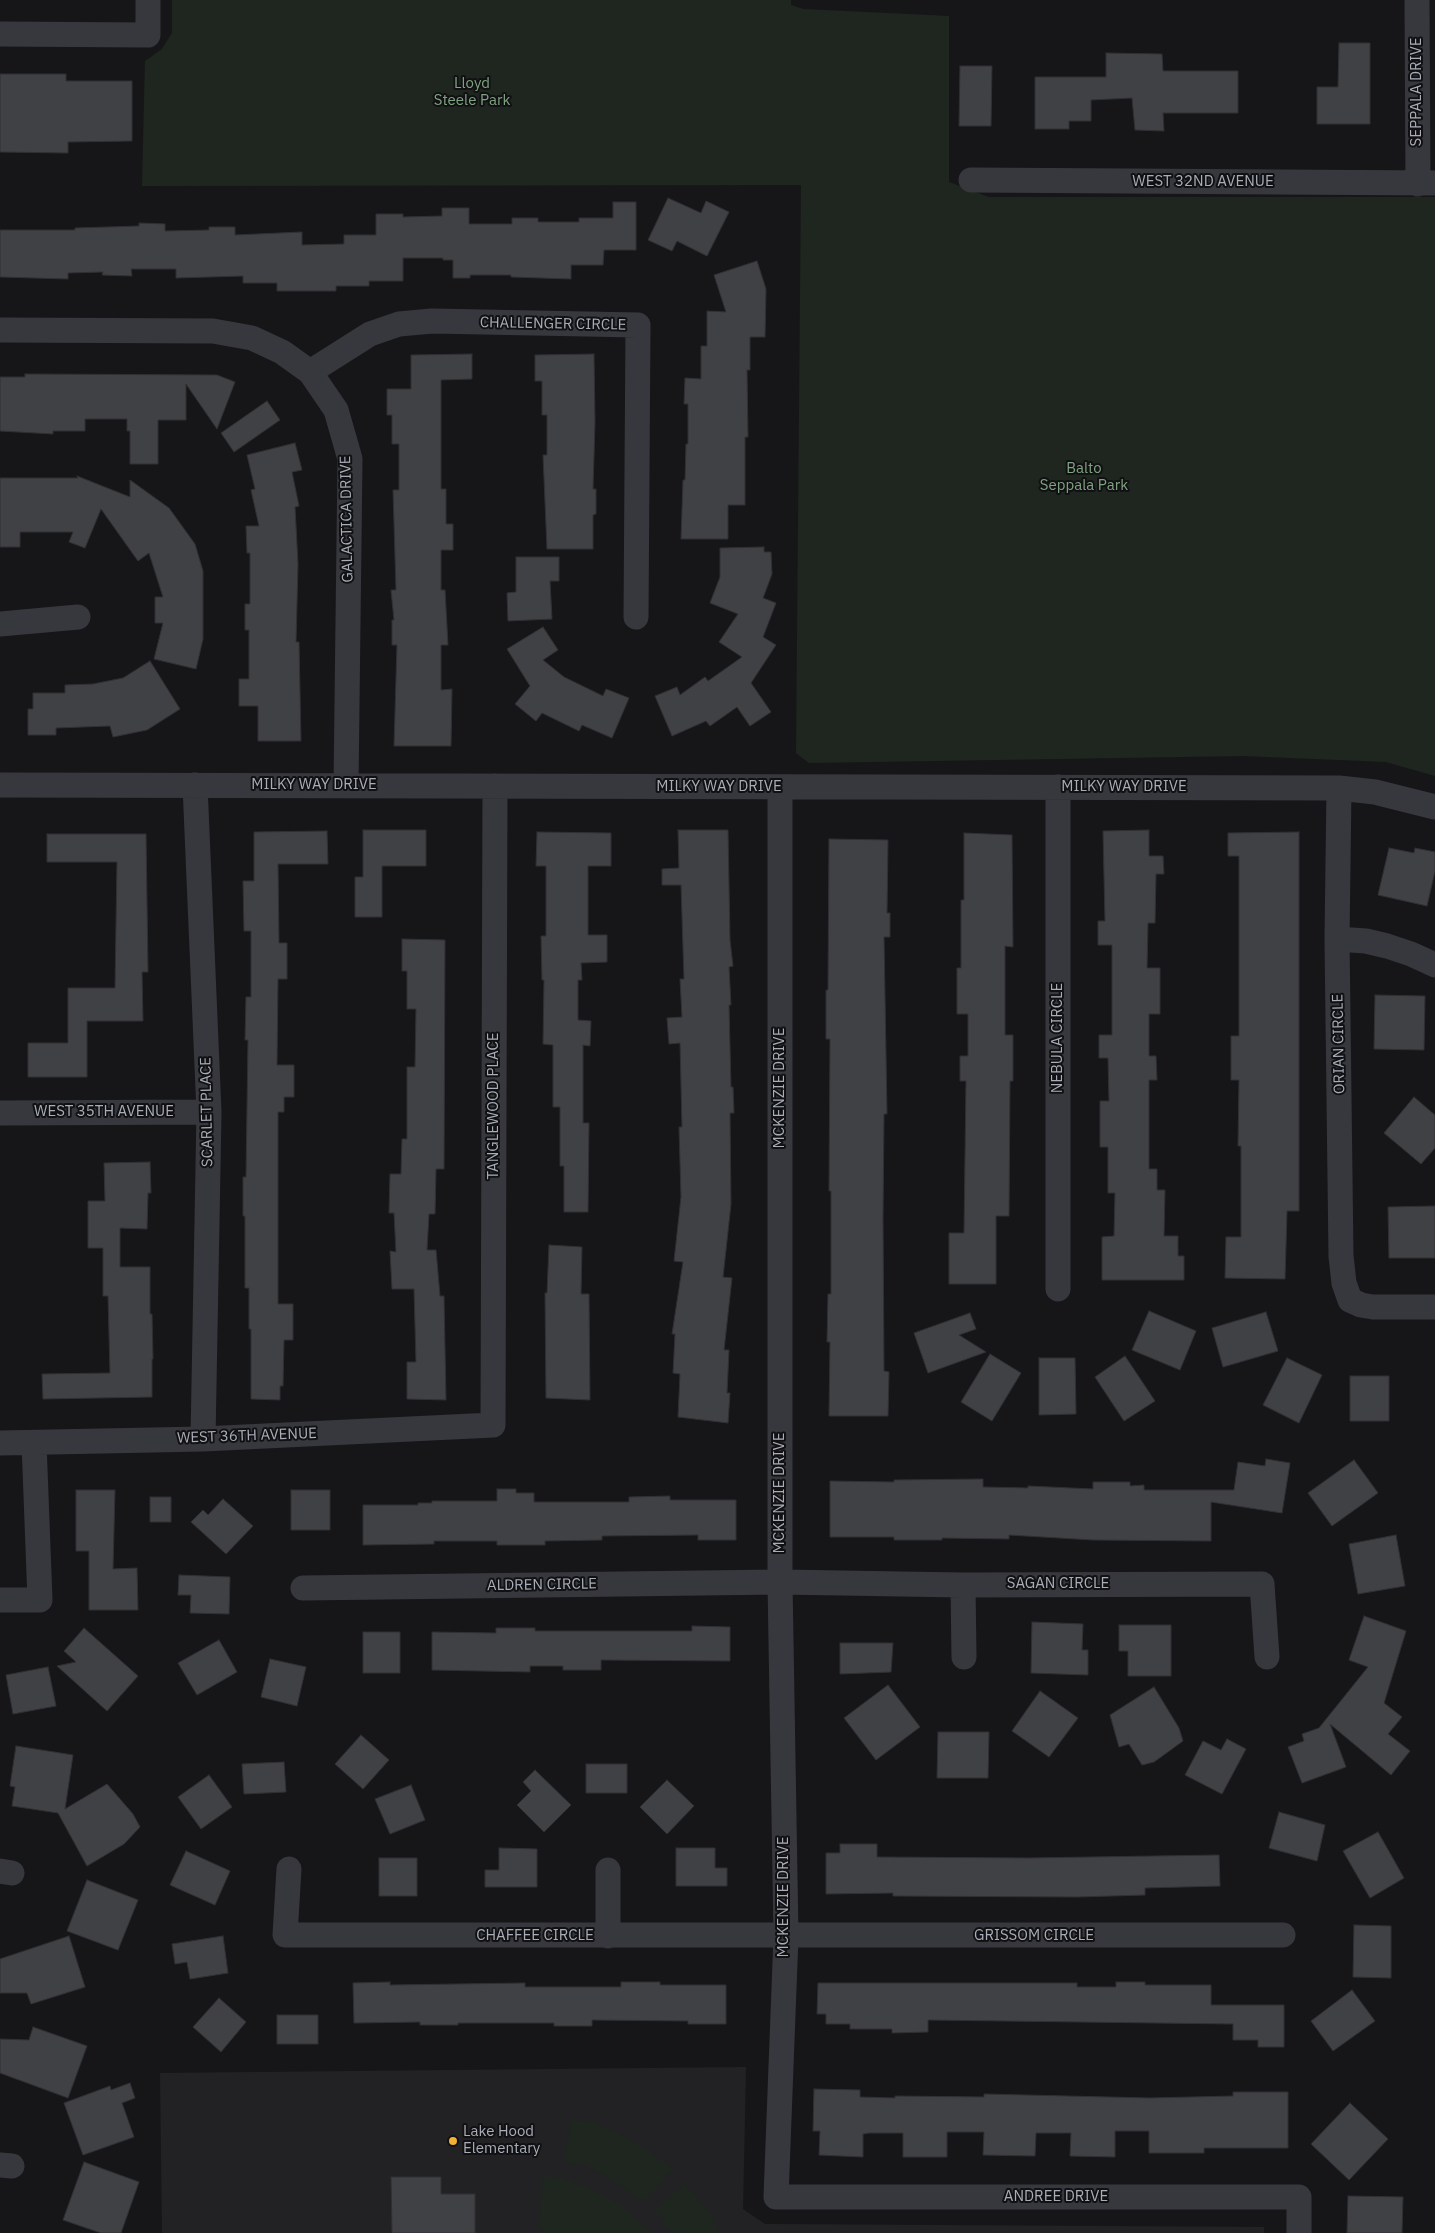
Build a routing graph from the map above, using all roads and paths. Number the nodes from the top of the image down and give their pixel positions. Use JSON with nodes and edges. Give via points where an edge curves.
{"nodes":[{"id":1,"x":148,"y":0,"type":"edge"},
{"id":2,"x":1416,"y":0,"type":"edge"},
{"id":3,"x":0,"y":34,"type":"edge"},
{"id":4,"x":971,"y":180,"type":"dead end"},
{"id":5,"x":1426,"y":184,"type":"edge"},
{"id":6,"x":0,"y":330,"type":"edge"},
{"id":7,"x":310,"y":372,"type":"junction"},
{"id":8,"x":78,"y":617,"type":"dead end"},
{"id":9,"x":636,"y":617,"type":"dead end"},
{"id":10,"x":0,"y":624,"type":"edge"},
{"id":11,"x":0,"y":785,"type":"edge"},
{"id":12,"x":195,"y":785,"type":"junction"},
{"id":13,"x":346,"y":786,"type":"junction"},
{"id":14,"x":494,"y":786,"type":"junction"},
{"id":15,"x":1058,"y":787,"type":"junction"},
{"id":16,"x":780,"y":788,"type":"junction"},
{"id":17,"x":1339,"y":788,"type":"junction"},
{"id":18,"x":1435,"y":807,"type":"edge"},
{"id":19,"x":1337,"y":939,"type":"junction"},
{"id":20,"x":1435,"y":965,"type":"edge"},
{"id":21,"x":209,"y":1112,"type":"junction"},
{"id":22,"x":0,"y":1113,"type":"edge"},
{"id":23,"x":1058,"y":1289,"type":"dead end"},
{"id":24,"x":1435,"y":1307,"type":"edge"},
{"id":25,"x":493,"y":1425,"type":"joint"},
{"id":26,"x":203,"y":1439,"type":"junction"},
{"id":27,"x":0,"y":1443,"type":"edge"},
{"id":28,"x":34,"y":1443,"type":"junction"},
{"id":29,"x":780,"y":1582,"type":"junction"},
{"id":30,"x":963,"y":1585,"type":"junction"},
{"id":31,"x":303,"y":1588,"type":"dead end"},
{"id":32,"x":0,"y":1600,"type":"edge"},
{"id":33,"x":964,"y":1657,"type":"dead end"},
{"id":34,"x":1266,"y":1657,"type":"dead end"},
{"id":35,"x":288,"y":1869,"type":"dead end"},
{"id":36,"x":608,"y":1870,"type":"dead end"},
{"id":37,"x":608,"y":1936,"type":"junction"},
{"id":38,"x":786,"y":1936,"type":"junction"},
{"id":39,"x":1283,"y":1936,"type":"dead end"},
{"id":40,"x":776,"y":2197,"type":"joint"},
{"id":41,"x":1299,"y":2233,"type":"edge"}],
"edges":[{"from":1,"to":3,"type":"street","via":[[148,35]]},
{"from":2,"to":5,"type":"street","name":"SEPPALA DRIVE"},
{"from":4,"to":5,"type":"street","name":"WEST 32ND AVENUE"},
{"from":6,"to":7,"type":"street","name":"GALACTICA DRIVE","via":[[213,331],[252,338],[282,352]]},
{"from":7,"to":9,"type":"street","name":"CHALLENGER CIRCLE","via":[[370,334],[400,324],[432,321],[638,325]]},
{"from":7,"to":13,"type":"street","name":"GALACTICA DRIVE","via":[[336,410],[350,459]]},
{"from":8,"to":10,"type":"street"},
{"from":11,"to":12,"type":"street","name":"MILKY WAY DRIVE"},
{"from":12,"to":13,"type":"street","name":"MILKY WAY DRIVE"},
{"from":12,"to":21,"type":"street","name":"SCARLET PLACE"},
{"from":13,"to":14,"type":"street","name":"MILKY WAY DRIVE"},
{"from":14,"to":16,"type":"street","name":"MILKY WAY DRIVE"},
{"from":14,"to":25,"type":"street","name":"TANGLEWOOD PLACE"},
{"from":15,"to":16,"type":"street","name":"MILKY WAY DRIVE"},
{"from":15,"to":17,"type":"street","name":"MILKY WAY DRIVE"},
{"from":15,"to":23,"type":"street","name":"NEBULA CIRCLE"},
{"from":16,"to":29,"type":"street","name":"MCKENZIE DRIVE"},
{"from":17,"to":18,"type":"street","name":"MILKY WAY DRIVE","via":[[1375,792]]},
{"from":17,"to":19,"type":"street","name":"ORIAN CIRCLE"},
{"from":19,"to":20,"type":"street","via":[[1387,946]]},
{"from":19,"to":24,"type":"street","name":"ORIAN CIRCLE","via":[[1344,1283],[1350,1300],[1373,1307]]},
{"from":21,"to":22,"type":"street","name":"WEST 35TH AVENUE"},
{"from":21,"to":26,"type":"street","name":"SCARLET PLACE"},
{"from":25,"to":26,"type":"street","name":"WEST 36TH AVENUE"},
{"from":26,"to":28,"type":"street","name":"WEST 36TH AVENUE"},
{"from":27,"to":28,"type":"street","name":"WEST 36TH AVENUE"},
{"from":28,"to":32,"type":"street","via":[[40,1600]]},
{"from":29,"to":30,"type":"street","name":"SAGAN CIRCLE"},
{"from":29,"to":31,"type":"street","name":"ALDREN CIRCLE"},
{"from":29,"to":38,"type":"street","name":"MCKENZIE DRIVE"},
{"from":30,"to":33,"type":"street"},
{"from":30,"to":34,"type":"street","name":"SAGAN CIRCLE","via":[[1262,1584]]},
{"from":35,"to":37,"type":"street","name":"CHAFFEE CIRCLE","via":[[284,1935]]},
{"from":36,"to":37,"type":"street"},
{"from":37,"to":38,"type":"street","name":"CHAFFEE CIRCLE"},
{"from":38,"to":39,"type":"street","name":"GRISSOM CIRCLE"},
{"from":38,"to":40,"type":"street","name":"MCKENZIE DRIVE"},
{"from":40,"to":41,"type":"street","name":"ANDREE DRIVE","via":[[1299,2197]]}]}
